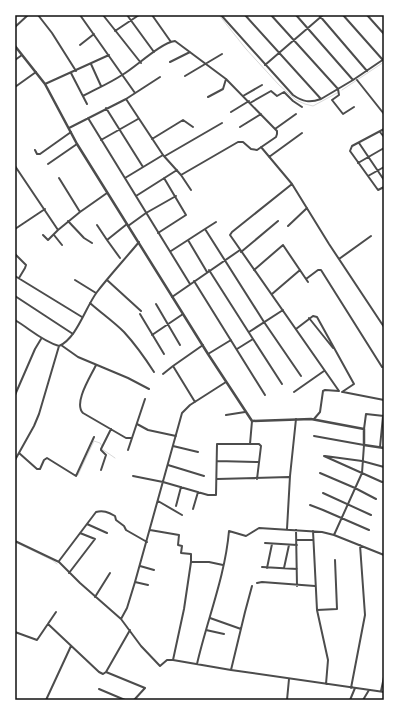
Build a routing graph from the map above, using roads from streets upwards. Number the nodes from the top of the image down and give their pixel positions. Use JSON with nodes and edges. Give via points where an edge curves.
{"nodes":[{"id":1,"x":28,"y":15,"type":"edge"},
{"id":2,"x":38,"y":15,"type":"edge"},
{"id":3,"x":80,"y":15,"type":"edge"},
{"id":4,"x":103,"y":15,"type":"edge"},
{"id":5,"x":127,"y":15,"type":"edge"},
{"id":6,"x":139,"y":15,"type":"edge"},
{"id":7,"x":152,"y":15,"type":"edge"},
{"id":8,"x":221,"y":15,"type":"edge"},
{"id":9,"x":244,"y":15,"type":"edge"},
{"id":10,"x":271,"y":15,"type":"edge"},
{"id":11,"x":296,"y":15,"type":"edge"},
{"id":12,"x":343,"y":15,"type":"edge"},
{"id":13,"x":321,"y":16,"type":"edge"},
{"id":14,"x":369,"y":16,"type":"edge"},
{"id":15,"x":131,"y":21,"type":"junction"},
{"id":16,"x":15,"y":28,"type":"edge"},
{"id":17,"x":308,"y":28,"type":"junction"},
{"id":18,"x":115,"y":31,"type":"junction"},
{"id":19,"x":94,"y":34,"type":"junction"},
{"id":20,"x":384,"y":34,"type":"edge"},
{"id":21,"x":171,"y":42,"type":"junction"},
{"id":22,"x":294,"y":42,"type":"junction"},
{"id":23,"x":80,"y":45,"type":"dead end"},
{"id":24,"x":15,"y":46,"type":"edge"},
{"id":25,"x":154,"y":52,"type":"junction"},
{"id":26,"x":190,"y":52,"type":"junction"},
{"id":27,"x":222,"y":54,"type":"dead end"},
{"id":28,"x":280,"y":54,"type":"junction"},
{"id":29,"x":22,"y":55,"type":"junction"},
{"id":30,"x":109,"y":55,"type":"junction"},
{"id":31,"x":383,"y":59,"type":"edge"},
{"id":32,"x":15,"y":60,"type":"edge"},
{"id":33,"x":170,"y":62,"type":"dead end"},
{"id":34,"x":141,"y":63,"type":"junction"},
{"id":35,"x":91,"y":64,"type":"junction"},
{"id":36,"x":206,"y":64,"type":"junction"},
{"id":37,"x":265,"y":65,"type":"junction"},
{"id":38,"x":76,"y":71,"type":"junction"},
{"id":39,"x":367,"y":71,"type":"junction"},
{"id":40,"x":36,"y":72,"type":"junction"},
{"id":41,"x":71,"y":73,"type":"junction"},
{"id":42,"x":123,"y":75,"type":"junction"},
{"id":43,"x":185,"y":76,"type":"dead end"},
{"id":44,"x":160,"y":77,"type":"dead end"},
{"id":45,"x":226,"y":79,"type":"junction"},
{"id":46,"x":353,"y":80,"type":"junction"},
{"id":47,"x":357,"y":80,"type":"dead end"},
{"id":48,"x":45,"y":84,"type":"junction"},
{"id":49,"x":262,"y":85,"type":"dead end"},
{"id":50,"x":101,"y":86,"type":"junction"},
{"id":51,"x":15,"y":87,"type":"edge"},
{"id":52,"x":338,"y":89,"type":"junction"},
{"id":53,"x":135,"y":93,"type":"junction"},
{"id":54,"x":83,"y":96,"type":"junction"},
{"id":55,"x":243,"y":96,"type":"junction"},
{"id":56,"x":208,"y":97,"type":"dead end"},
{"id":57,"x":126,"y":99,"type":"junction"},
{"id":58,"x":321,"y":99,"type":"junction"},
{"id":59,"x":250,"y":102,"type":"junction"},
{"id":60,"x":87,"y":104,"type":"dead end"},
{"id":61,"x":302,"y":107,"type":"dead end"},
{"id":62,"x":354,"y":107,"type":"dead end"},
{"id":63,"x":106,"y":108,"type":"junction"},
{"id":64,"x":231,"y":112,"type":"dead end"},
{"id":65,"x":261,"y":114,"type":"junction"},
{"id":66,"x":296,"y":114,"type":"dead end"},
{"id":67,"x":384,"y":114,"type":"edge"},
{"id":68,"x":88,"y":118,"type":"junction"},
{"id":69,"x":138,"y":119,"type":"junction"},
{"id":70,"x":222,"y":123,"type":"dead end"},
{"id":71,"x":193,"y":127,"type":"dead end"},
{"id":72,"x":240,"y":127,"type":"dead end"},
{"id":73,"x":69,"y":128,"type":"junction"},
{"id":74,"x":275,"y":129,"type":"junction"},
{"id":75,"x":384,"y":129,"type":"edge"},
{"id":76,"x":119,"y":130,"type":"junction"},
{"id":77,"x":380,"y":131,"type":"junction"},
{"id":78,"x":71,"y":132,"type":"junction"},
{"id":79,"x":302,"y":133,"type":"dead end"},
{"id":80,"x":384,"y":137,"type":"edge"},
{"id":81,"x":152,"y":139,"type":"junction"},
{"id":82,"x":101,"y":140,"type":"junction"},
{"id":83,"x":359,"y":143,"type":"junction"},
{"id":84,"x":78,"y":144,"type":"junction"},
{"id":85,"x":261,"y":147,"type":"junction"},
{"id":86,"x":384,"y":148,"type":"edge"},
{"id":87,"x":35,"y":150,"type":"dead end"},
{"id":88,"x":163,"y":155,"type":"junction"},
{"id":89,"x":166,"y":156,"type":"junction"},
{"id":90,"x":269,"y":157,"type":"junction"},
{"id":91,"x":368,"y":157,"type":"junction"},
{"id":92,"x":358,"y":163,"type":"junction"},
{"id":93,"x":48,"y":164,"type":"dead end"},
{"id":94,"x":15,"y":166,"type":"edge"},
{"id":95,"x":143,"y":167,"type":"junction"},
{"id":96,"x":384,"y":167,"type":"edge"},
{"id":97,"x":177,"y":170,"type":"junction"},
{"id":98,"x":378,"y":171,"type":"junction"},
{"id":99,"x":181,"y":175,"type":"junction"},
{"id":100,"x":368,"y":176,"type":"junction"},
{"id":101,"x":59,"y":178,"type":"dead end"},
{"id":102,"x":124,"y":178,"type":"junction"},
{"id":103,"x":164,"y":178,"type":"junction"},
{"id":104,"x":384,"y":180,"type":"edge"},
{"id":105,"x":292,"y":184,"type":"junction"},
{"id":106,"x":384,"y":187,"type":"edge"},
{"id":107,"x":191,"y":190,"type":"dead end"},
{"id":108,"x":108,"y":192,"type":"junction"},
{"id":109,"x":136,"y":196,"type":"junction"},
{"id":110,"x":176,"y":196,"type":"junction"},
{"id":111,"x":307,"y":208,"type":"junction"},
{"id":112,"x":45,"y":209,"type":"junction"},
{"id":113,"x":80,"y":212,"type":"junction"},
{"id":114,"x":146,"y":213,"type":"junction"},
{"id":115,"x":68,"y":221,"type":"junction"},
{"id":116,"x":278,"y":221,"type":"dead end"},
{"id":117,"x":216,"y":222,"type":"dead end"},
{"id":118,"x":97,"y":225,"type":"dead end"},
{"id":119,"x":128,"y":225,"type":"junction"},
{"id":120,"x":288,"y":226,"type":"dead end"},
{"id":121,"x":15,"y":229,"type":"edge"},
{"id":122,"x":205,"y":229,"type":"junction"},
{"id":123,"x":58,"y":230,"type":"junction"},
{"id":124,"x":158,"y":232,"type":"junction"},
{"id":125,"x":43,"y":235,"type":"dead end"},
{"id":126,"x":54,"y":235,"type":"junction"},
{"id":127,"x":371,"y":236,"type":"dead end"},
{"id":128,"x":107,"y":240,"type":"junction"},
{"id":129,"x":188,"y":240,"type":"junction"},
{"id":130,"x":139,"y":242,"type":"junction"},
{"id":131,"x":92,"y":243,"type":"dead end"},
{"id":132,"x":62,"y":245,"type":"dead end"},
{"id":133,"x":171,"y":251,"type":"junction"},
{"id":134,"x":240,"y":251,"type":"junction"},
{"id":135,"x":15,"y":254,"type":"edge"},
{"id":136,"x":120,"y":258,"type":"dead end"},
{"id":137,"x":339,"y":259,"type":"junction"},
{"id":138,"x":224,"y":260,"type":"junction"},
{"id":139,"x":254,"y":270,"type":"junction"},
{"id":140,"x":300,"y":270,"type":"junction"},
{"id":141,"x":208,"y":271,"type":"junction"},
{"id":142,"x":15,"y":276,"type":"edge"},
{"id":143,"x":19,"y":278,"type":"junction"},
{"id":144,"x":306,"y":279,"type":"junction"},
{"id":145,"x":75,"y":280,"type":"dead end"},
{"id":146,"x":107,"y":280,"type":"junction"},
{"id":147,"x":194,"y":281,"type":"junction"},
{"id":148,"x":308,"y":282,"type":"dead end"},
{"id":149,"x":190,"y":284,"type":"junction"},
{"id":150,"x":96,"y":293,"type":"junction"},
{"id":151,"x":272,"y":294,"type":"junction"},
{"id":152,"x":15,"y":296,"type":"edge"},
{"id":153,"x":172,"y":297,"type":"junction"},
{"id":154,"x":90,"y":304,"type":"junction"},
{"id":155,"x":156,"y":304,"type":"dead end"},
{"id":156,"x":283,"y":310,"type":"junction"},
{"id":157,"x":141,"y":311,"type":"dead end"},
{"id":158,"x":140,"y":314,"type":"dead end"},
{"id":159,"x":183,"y":314,"type":"junction"},
{"id":160,"x":82,"y":317,"type":"junction"},
{"id":161,"x":309,"y":318,"type":"junction"},
{"id":162,"x":15,"y":320,"type":"edge"},
{"id":163,"x":264,"y":322,"type":"junction"},
{"id":164,"x":168,"y":324,"type":"junction"},
{"id":165,"x":384,"y":327,"type":"edge"},
{"id":166,"x":296,"y":329,"type":"junction"},
{"id":167,"x":324,"y":330,"type":"junction"},
{"id":168,"x":248,"y":332,"type":"junction"},
{"id":169,"x":320,"y":332,"type":"junction"},
{"id":170,"x":73,"y":334,"type":"junction"},
{"id":171,"x":152,"y":335,"type":"junction"},
{"id":172,"x":42,"y":339,"type":"junction"},
{"id":173,"x":253,"y":339,"type":"junction"},
{"id":174,"x":231,"y":340,"type":"junction"},
{"id":175,"x":180,"y":345,"type":"dead end"},
{"id":176,"x":203,"y":345,"type":"junction"},
{"id":177,"x":60,"y":346,"type":"junction"},
{"id":178,"x":237,"y":349,"type":"junction"},
{"id":179,"x":335,"y":350,"type":"junction"},
{"id":180,"x":164,"y":354,"type":"dead end"},
{"id":181,"x":208,"y":354,"type":"junction"},
{"id":182,"x":96,"y":365,"type":"junction"},
{"id":183,"x":173,"y":366,"type":"junction"},
{"id":184,"x":382,"y":367,"type":"dead end"},
{"id":185,"x":324,"y":371,"type":"junction"},
{"id":186,"x":154,"y":372,"type":"dead end"},
{"id":187,"x":163,"y":374,"type":"dead end"},
{"id":188,"x":301,"y":376,"type":"dead end"},
{"id":189,"x":226,"y":382,"type":"junction"},
{"id":190,"x":282,"y":384,"type":"dead end"},
{"id":191,"x":16,"y":389,"type":"edge"},
{"id":192,"x":149,"y":389,"type":"dead end"},
{"id":193,"x":294,"y":392,"type":"dead end"},
{"id":194,"x":340,"y":392,"type":"junction"},
{"id":195,"x":265,"y":395,"type":"dead end"},
{"id":196,"x":15,"y":396,"type":"edge"},
{"id":197,"x":146,"y":399,"type":"dead end"},
{"id":198,"x":384,"y":400,"type":"edge"},
{"id":199,"x":195,"y":402,"type":"junction"},
{"id":200,"x":245,"y":412,"type":"junction"},
{"id":201,"x":226,"y":415,"type":"dead end"},
{"id":202,"x":384,"y":416,"type":"edge"},
{"id":203,"x":296,"y":419,"type":"junction"},
{"id":204,"x":314,"y":419,"type":"junction"},
{"id":205,"x":252,"y":421,"type":"junction"},
{"id":206,"x":137,"y":424,"type":"junction"},
{"id":207,"x":364,"y":428,"type":"junction"},
{"id":208,"x":111,"y":430,"type":"junction"},
{"id":209,"x":176,"y":436,"type":"junction"},
{"id":210,"x":314,"y":436,"type":"dead end"},
{"id":211,"x":94,"y":437,"type":"dead end"},
{"id":212,"x":132,"y":438,"type":"junction"},
{"id":213,"x":250,"y":444,"type":"junction"},
{"id":214,"x":364,"y":445,"type":"junction"},
{"id":215,"x":173,"y":446,"type":"junction"},
{"id":216,"x":380,"y":447,"type":"junction"},
{"id":217,"x":384,"y":448,"type":"edge"},
{"id":218,"x":128,"y":450,"type":"dead end"},
{"id":219,"x":198,"y":452,"type":"dead end"},
{"id":220,"x":19,"y":453,"type":"junction"},
{"id":221,"x":15,"y":460,"type":"edge"},
{"id":222,"x":362,"y":461,"type":"junction"},
{"id":223,"x":217,"y":462,"type":"junction"},
{"id":224,"x":259,"y":462,"type":"junction"},
{"id":225,"x":168,"y":465,"type":"junction"},
{"id":226,"x":384,"y":467,"type":"edge"},
{"id":227,"x":101,"y":470,"type":"dead end"},
{"id":228,"x":320,"y":473,"type":"dead end"},
{"id":229,"x":362,"y":473,"type":"junction"},
{"id":230,"x":133,"y":476,"type":"dead end"},
{"id":231,"x":204,"y":476,"type":"dead end"},
{"id":232,"x":290,"y":476,"type":"junction"},
{"id":233,"x":217,"y":479,"type":"junction"},
{"id":234,"x":257,"y":479,"type":"junction"},
{"id":235,"x":163,"y":482,"type":"junction"},
{"id":236,"x":382,"y":482,"type":"dead end"},
{"id":237,"x":181,"y":487,"type":"junction"},
{"id":238,"x":355,"y":488,"type":"junction"},
{"id":239,"x":198,"y":492,"type":"junction"},
{"id":240,"x":323,"y":493,"type":"dead end"},
{"id":241,"x":376,"y":499,"type":"dead end"},
{"id":242,"x":158,"y":501,"type":"junction"},
{"id":243,"x":348,"y":504,"type":"junction"},
{"id":244,"x":310,"y":505,"type":"dead end"},
{"id":245,"x":176,"y":506,"type":"dead end"},
{"id":246,"x":193,"y":509,"type":"dead end"},
{"id":247,"x":182,"y":515,"type":"dead end"},
{"id":248,"x":371,"y":515,"type":"dead end"},
{"id":249,"x":341,"y":519,"type":"junction"},
{"id":250,"x":87,"y":524,"type":"junction"},
{"id":251,"x":287,"y":529,"type":"junction"},
{"id":252,"x":150,"y":530,"type":"junction"},
{"id":253,"x":296,"y":530,"type":"junction"},
{"id":254,"x":369,"y":530,"type":"dead end"},
{"id":255,"x":312,"y":531,"type":"junction"},
{"id":256,"x":107,"y":532,"type":"dead end"},
{"id":257,"x":80,"y":533,"type":"junction"},
{"id":258,"x":334,"y":535,"type":"junction"},
{"id":259,"x":297,"y":540,"type":"junction"},
{"id":260,"x":313,"y":540,"type":"junction"},
{"id":261,"x":15,"y":541,"type":"edge"},
{"id":262,"x":147,"y":542,"type":"junction"},
{"id":263,"x":265,"y":543,"type":"dead end"},
{"id":264,"x":272,"y":544,"type":"junction"},
{"id":265,"x":289,"y":545,"type":"junction"},
{"id":266,"x":297,"y":545,"type":"junction"},
{"id":267,"x":360,"y":545,"type":"junction"},
{"id":268,"x":384,"y":555,"type":"edge"},
{"id":269,"x":335,"y":560,"type":"dead end"},
{"id":270,"x":59,"y":562,"type":"junction"},
{"id":271,"x":191,"y":562,"type":"junction"},
{"id":272,"x":223,"y":565,"type":"junction"},
{"id":273,"x":140,"y":566,"type":"junction"},
{"id":274,"x":262,"y":568,"type":"dead end"},
{"id":275,"x":267,"y":568,"type":"junction"},
{"id":276,"x":284,"y":568,"type":"junction"},
{"id":277,"x":297,"y":569,"type":"junction"},
{"id":278,"x":154,"y":570,"type":"dead end"},
{"id":279,"x":69,"y":572,"type":"junction"},
{"id":280,"x":110,"y":574,"type":"dead end"},
{"id":281,"x":135,"y":582,"type":"junction"},
{"id":282,"x":257,"y":583,"type":"dead end"},
{"id":283,"x":148,"y":586,"type":"dead end"},
{"id":284,"x":252,"y":586,"type":"dead end"},
{"id":285,"x":297,"y":586,"type":"junction"},
{"id":286,"x":315,"y":586,"type":"junction"},
{"id":287,"x":95,"y":596,"type":"junction"},
{"id":288,"x":317,"y":610,"type":"junction"},
{"id":289,"x":56,"y":612,"type":"dead end"},
{"id":290,"x":210,"y":618,"type":"junction"},
{"id":291,"x":122,"y":619,"type":"junction"},
{"id":292,"x":48,"y":624,"type":"junction"},
{"id":293,"x":241,"y":629,"type":"junction"},
{"id":294,"x":130,"y":630,"type":"junction"},
{"id":295,"x":206,"y":630,"type":"junction"},
{"id":296,"x":15,"y":632,"type":"edge"},
{"id":297,"x":224,"y":634,"type":"dead end"},
{"id":298,"x":71,"y":646,"type":"junction"},
{"id":299,"x":173,"y":660,"type":"junction"},
{"id":300,"x":197,"y":664,"type":"junction"},
{"id":301,"x":231,"y":670,"type":"junction"},
{"id":302,"x":106,"y":672,"type":"junction"},
{"id":303,"x":384,"y":677,"type":"edge"},
{"id":304,"x":289,"y":679,"type":"junction"},
{"id":305,"x":326,"y":684,"type":"junction"},
{"id":306,"x":351,"y":688,"type":"junction"},
{"id":307,"x":355,"y":688,"type":"junction"},
{"id":308,"x":99,"y":689,"type":"dead end"},
{"id":309,"x":369,"y":690,"type":"junction"},
{"id":310,"x":381,"y":692,"type":"junction"},
{"id":311,"x":384,"y":692,"type":"edge"},
{"id":312,"x":46,"y":700,"type":"edge"},
{"id":313,"x":124,"y":700,"type":"edge"},
{"id":314,"x":134,"y":700,"type":"edge"},
{"id":315,"x":287,"y":700,"type":"edge"},
{"id":316,"x":350,"y":700,"type":"edge"},
{"id":317,"x":363,"y":700,"type":"edge"}],
"edges":[{"from":1,"to":16,"type":"street"},
{"from":2,"to":38,"type":"street"},
{"from":3,"to":19,"type":"street"},
{"from":4,"to":18,"type":"street"},
{"from":5,"to":15,"type":"street"},
{"from":6,"to":15,"type":"street"},
{"from":7,"to":21,"type":"street"},
{"from":8,"to":37,"type":"street"},
{"from":9,"to":28,"type":"street"},
{"from":10,"to":22,"type":"street"},
{"from":11,"to":17,"type":"street"},
{"from":12,"to":31,"type":"street"},
{"from":13,"to":17,"type":"street"},
{"from":13,"to":39,"type":"street"},
{"from":14,"to":20,"type":"street"},
{"from":15,"to":18,"type":"street"},
{"from":15,"to":25,"type":"street"},
{"from":17,"to":22,"type":"street"},
{"from":17,"to":46,"type":"street"},
{"from":18,"to":34,"type":"street"},
{"from":19,"to":23,"type":"street"},
{"from":19,"to":30,"type":"street"},
{"from":21,"to":25,"type":"street"},
{"from":21,"to":26,"type":"street","via":[[177,42]]},
{"from":22,"to":28,"type":"street"},
{"from":22,"to":52,"type":"street"},
{"from":24,"to":29,"type":"street"},
{"from":25,"to":34,"type":"street"},
{"from":26,"to":33,"type":"street"},
{"from":26,"to":36,"type":"street"},
{"from":27,"to":36,"type":"street"},
{"from":28,"to":37,"type":"street"},
{"from":28,"to":58,"type":"street"},
{"from":29,"to":32,"type":"street"},
{"from":29,"to":40,"type":"street"},
{"from":30,"to":35,"type":"street"},
{"from":30,"to":42,"type":"street"},
{"from":31,"to":39,"type":"street"},
{"from":34,"to":42,"type":"street"},
{"from":35,"to":38,"type":"street"},
{"from":35,"to":50,"type":"street"},
{"from":36,"to":43,"type":"street"},
{"from":36,"to":45,"type":"street"},
{"from":37,"to":58,"type":"street","via":[[299,99],[307,102]]},
{"from":38,"to":41,"type":"street"},
{"from":39,"to":46,"type":"street"},
{"from":40,"to":48,"type":"street"},
{"from":40,"to":51,"type":"street"},
{"from":41,"to":48,"type":"street"},
{"from":41,"to":54,"type":"street"},
{"from":42,"to":50,"type":"street"},
{"from":42,"to":53,"type":"street"},
{"from":44,"to":53,"type":"street"},
{"from":45,"to":55,"type":"street"},
{"from":45,"to":56,"type":"street","via":[[223,89]]},
{"from":46,"to":52,"type":"street"},
{"from":47,"to":67,"type":"street"},
{"from":48,"to":73,"type":"street"},
{"from":49,"to":55,"type":"street"},
{"from":50,"to":54,"type":"street"},
{"from":52,"to":58,"type":"street"},
{"from":52,"to":62,"type":"street","via":[[339,95],[332,100],[339,110],[343,114]]},
{"from":53,"to":57,"type":"street"},
{"from":54,"to":60,"type":"street"},
{"from":55,"to":59,"type":"street"},
{"from":57,"to":63,"type":"street"},
{"from":57,"to":69,"type":"street"},
{"from":59,"to":61,"type":"street","via":[[271,90],[277,96],[284,92]]},
{"from":59,"to":64,"type":"street"},
{"from":59,"to":65,"type":"street"},
{"from":63,"to":68,"type":"street"},
{"from":63,"to":76,"type":"street"},
{"from":65,"to":72,"type":"street"},
{"from":65,"to":74,"type":"street"},
{"from":66,"to":74,"type":"street"},
{"from":68,"to":73,"type":"street"},
{"from":68,"to":82,"type":"street"},
{"from":69,"to":76,"type":"street"},
{"from":69,"to":81,"type":"street"},
{"from":70,"to":89,"type":"street"},
{"from":71,"to":81,"type":"street","via":[[183,120]]},
{"from":73,"to":78,"type":"street"},
{"from":74,"to":85,"type":"street","via":[[277,136]]},
{"from":75,"to":77,"type":"street"},
{"from":76,"to":82,"type":"street"},
{"from":76,"to":95,"type":"street"},
{"from":77,"to":80,"type":"street"},
{"from":77,"to":83,"type":"street"},
{"from":78,"to":84,"type":"street"},
{"from":78,"to":87,"type":"street","via":[[40,154]]},
{"from":79,"to":90,"type":"street"},
{"from":81,"to":88,"type":"street"},
{"from":82,"to":102,"type":"street"},
{"from":83,"to":91,"type":"street"},
{"from":83,"to":92,"type":"street","via":[[352,146],[350,151]]},
{"from":84,"to":93,"type":"street"},
{"from":84,"to":108,"type":"street"},
{"from":85,"to":90,"type":"street"},
{"from":85,"to":99,"type":"street","via":[[255,150],[243,142],[238,142]]},
{"from":86,"to":91,"type":"street"},
{"from":88,"to":89,"type":"street"},
{"from":88,"to":95,"type":"street"},
{"from":89,"to":97,"type":"street"},
{"from":90,"to":105,"type":"street"},
{"from":91,"to":92,"type":"street"},
{"from":91,"to":98,"type":"street"},
{"from":92,"to":100,"type":"street"},
{"from":94,"to":112,"type":"street"},
{"from":95,"to":102,"type":"street"},
{"from":96,"to":98,"type":"street"},
{"from":97,"to":99,"type":"street"},
{"from":97,"to":103,"type":"street"},
{"from":98,"to":100,"type":"street"},
{"from":98,"to":104,"type":"street"},
{"from":99,"to":107,"type":"street"},
{"from":100,"to":106,"type":"street","via":[[378,190]]},
{"from":101,"to":113,"type":"street"},
{"from":102,"to":109,"type":"street"},
{"from":103,"to":109,"type":"street"},
{"from":103,"to":110,"type":"street"},
{"from":105,"to":111,"type":"street"},
{"from":105,"to":134,"type":"street","via":[[232,232],[230,235]]},
{"from":108,"to":113,"type":"street"},
{"from":108,"to":119,"type":"street"},
{"from":109,"to":114,"type":"street"},
{"from":110,"to":114,"type":"street"},
{"from":110,"to":124,"type":"street","via":[[186,215]]},
{"from":111,"to":120,"type":"street"},
{"from":111,"to":137,"type":"street"},
{"from":112,"to":121,"type":"street"},
{"from":112,"to":123,"type":"street"},
{"from":113,"to":115,"type":"street"},
{"from":114,"to":119,"type":"street"},
{"from":114,"to":124,"type":"street"},
{"from":115,"to":123,"type":"street"},
{"from":115,"to":131,"type":"street"},
{"from":116,"to":134,"type":"street"},
{"from":117,"to":122,"type":"street"},
{"from":118,"to":128,"type":"street"},
{"from":119,"to":128,"type":"street"},
{"from":119,"to":130,"type":"street"},
{"from":122,"to":129,"type":"street"},
{"from":122,"to":138,"type":"street"},
{"from":123,"to":126,"type":"street"},
{"from":124,"to":133,"type":"street"},
{"from":125,"to":126,"type":"street","via":[[48,240]]},
{"from":126,"to":132,"type":"street"},
{"from":127,"to":137,"type":"street"},
{"from":128,"to":136,"type":"street"},
{"from":129,"to":133,"type":"street"},
{"from":129,"to":141,"type":"street"},
{"from":130,"to":146,"type":"street"},
{"from":130,"to":153,"type":"street"},
{"from":133,"to":149,"type":"street"},
{"from":134,"to":138,"type":"street"},
{"from":134,"to":139,"type":"street"},
{"from":135,"to":143,"type":"street","via":[[26,265]]},
{"from":137,"to":165,"type":"street"},
{"from":138,"to":141,"type":"street"},
{"from":138,"to":163,"type":"street"},
{"from":139,"to":140,"type":"street","via":[[283,245]]},
{"from":139,"to":151,"type":"street"},
{"from":140,"to":144,"type":"street"},
{"from":140,"to":151,"type":"street"},
{"from":141,"to":147,"type":"street"},
{"from":141,"to":168,"type":"street"},
{"from":142,"to":143,"type":"street"},
{"from":143,"to":160,"type":"street"},
{"from":144,"to":148,"type":"street"},
{"from":144,"to":184,"type":"street","via":[[321,270]]},
{"from":145,"to":150,"type":"street"},
{"from":146,"to":150,"type":"street"},
{"from":146,"to":157,"type":"street"},
{"from":147,"to":149,"type":"street"},
{"from":147,"to":174,"type":"street"},
{"from":149,"to":153,"type":"street"},
{"from":150,"to":154,"type":"street"},
{"from":151,"to":156,"type":"street"},
{"from":152,"to":170,"type":"street"},
{"from":153,"to":159,"type":"street"},
{"from":154,"to":160,"type":"street"},
{"from":154,"to":186,"type":"street","via":[[124,332]]},
{"from":155,"to":164,"type":"street"},
{"from":156,"to":163,"type":"street"},
{"from":156,"to":166,"type":"street"},
{"from":158,"to":171,"type":"street"},
{"from":159,"to":164,"type":"street"},
{"from":159,"to":176,"type":"street"},
{"from":160,"to":170,"type":"street"},
{"from":161,"to":166,"type":"street"},
{"from":161,"to":167,"type":"street","via":[[317,316]]},
{"from":161,"to":169,"type":"street"},
{"from":162,"to":172,"type":"street"},
{"from":163,"to":168,"type":"street"},
{"from":163,"to":188,"type":"street"},
{"from":164,"to":171,"type":"street"},
{"from":164,"to":175,"type":"street"},
{"from":166,"to":185,"type":"street"},
{"from":167,"to":169,"type":"street"},
{"from":167,"to":179,"type":"street"},
{"from":168,"to":173,"type":"street"},
{"from":169,"to":179,"type":"street"},
{"from":170,"to":177,"type":"street"},
{"from":171,"to":180,"type":"street"},
{"from":172,"to":177,"type":"street"},
{"from":172,"to":191,"type":"street"},
{"from":173,"to":178,"type":"street"},
{"from":173,"to":190,"type":"street"},
{"from":174,"to":178,"type":"street"},
{"from":174,"to":181,"type":"street"},
{"from":176,"to":181,"type":"street"},
{"from":176,"to":183,"type":"street"},
{"from":177,"to":182,"type":"street"},
{"from":177,"to":220,"type":"street","via":[[39,414]]},
{"from":178,"to":195,"type":"street"},
{"from":179,"to":194,"type":"street","via":[[354,384]]},
{"from":181,"to":189,"type":"street"},
{"from":182,"to":192,"type":"street"},
{"from":182,"to":208,"type":"street","via":[[79,402],[80,407],[83,413]]},
{"from":183,"to":187,"type":"street"},
{"from":183,"to":199,"type":"street"},
{"from":185,"to":193,"type":"street"},
{"from":185,"to":194,"type":"street"},
{"from":189,"to":199,"type":"street"},
{"from":189,"to":200,"type":"street"},
{"from":191,"to":196,"type":"street"},
{"from":194,"to":198,"type":"street"},
{"from":194,"to":204,"type":"street","via":[[323,391],[320,412]]},
{"from":197,"to":206,"type":"street"},
{"from":199,"to":209,"type":"street","via":[[182,413]]},
{"from":200,"to":201,"type":"street"},
{"from":200,"to":205,"type":"street"},
{"from":202,"to":207,"type":"street","via":[[365,415]]},
{"from":202,"to":216,"type":"street"},
{"from":203,"to":204,"type":"street"},
{"from":203,"to":205,"type":"street"},
{"from":203,"to":232,"type":"street"},
{"from":204,"to":207,"type":"street"},
{"from":205,"to":213,"type":"street"},
{"from":206,"to":209,"type":"street","via":[[148,430]]},
{"from":206,"to":212,"type":"street"},
{"from":207,"to":214,"type":"street"},
{"from":208,"to":212,"type":"street","via":[[126,438]]},
{"from":208,"to":227,"type":"street","via":[[101,450],[106,455]]},
{"from":209,"to":215,"type":"street"},
{"from":210,"to":214,"type":"street"},
{"from":211,"to":220,"type":"street","via":[[76,476],[48,459],[37,469]]},
{"from":212,"to":218,"type":"street"},
{"from":213,"to":223,"type":"street","via":[[217,444]]},
{"from":213,"to":224,"type":"street","via":[[260,446]]},
{"from":214,"to":216,"type":"street"},
{"from":214,"to":222,"type":"street"},
{"from":215,"to":219,"type":"street"},
{"from":215,"to":225,"type":"street"},
{"from":216,"to":217,"type":"street"},
{"from":220,"to":221,"type":"street"},
{"from":222,"to":226,"type":"street"},
{"from":222,"to":229,"type":"street"},
{"from":222,"to":229,"type":"street","via":[[324,456]]},
{"from":223,"to":224,"type":"street"},
{"from":223,"to":233,"type":"street"},
{"from":224,"to":234,"type":"street"},
{"from":225,"to":231,"type":"street"},
{"from":225,"to":235,"type":"street"},
{"from":228,"to":238,"type":"street"},
{"from":229,"to":236,"type":"street"},
{"from":229,"to":238,"type":"street"},
{"from":230,"to":235,"type":"street"},
{"from":232,"to":234,"type":"street"},
{"from":232,"to":251,"type":"street"},
{"from":233,"to":234,"type":"street"},
{"from":233,"to":239,"type":"street","via":[[216,495]]},
{"from":235,"to":237,"type":"street"},
{"from":235,"to":242,"type":"street"},
{"from":237,"to":239,"type":"street"},
{"from":237,"to":245,"type":"street"},
{"from":238,"to":241,"type":"street"},
{"from":238,"to":243,"type":"street"},
{"from":239,"to":246,"type":"street"},
{"from":240,"to":243,"type":"street"},
{"from":242,"to":247,"type":"street"},
{"from":242,"to":252,"type":"street"},
{"from":243,"to":248,"type":"street"},
{"from":243,"to":249,"type":"street"},
{"from":244,"to":249,"type":"street"},
{"from":249,"to":254,"type":"street"},
{"from":249,"to":258,"type":"street"},
{"from":250,"to":256,"type":"street"},
{"from":250,"to":257,"type":"street"},
{"from":250,"to":262,"type":"street","via":[[96,512],[104,511],[115,516],[126,530]]},
{"from":251,"to":253,"type":"street"},
{"from":251,"to":272,"type":"street","via":[[259,528],[247,536],[229,531]]},
{"from":252,"to":262,"type":"street"},
{"from":252,"to":271,"type":"street","via":[[180,535],[178,545],[182,546],[181,553],[191,554]]},
{"from":253,"to":255,"type":"street"},
{"from":253,"to":259,"type":"street"},
{"from":255,"to":258,"type":"street"},
{"from":255,"to":260,"type":"street"},
{"from":257,"to":270,"type":"street"},
{"from":257,"to":279,"type":"street","via":[[95,539]]},
{"from":258,"to":267,"type":"street"},
{"from":259,"to":260,"type":"street"},
{"from":259,"to":266,"type":"street"},
{"from":260,"to":286,"type":"street"},
{"from":261,"to":270,"type":"street"},
{"from":262,"to":273,"type":"street"},
{"from":263,"to":264,"type":"street"},
{"from":264,"to":265,"type":"street"},
{"from":264,"to":275,"type":"street"},
{"from":265,"to":266,"type":"street"},
{"from":265,"to":276,"type":"street"},
{"from":266,"to":277,"type":"street"},
{"from":267,"to":268,"type":"street"},
{"from":267,"to":306,"type":"street","via":[[365,615]]},
{"from":269,"to":288,"type":"street","via":[[337,609]]},
{"from":270,"to":279,"type":"street"},
{"from":271,"to":272,"type":"street"},
{"from":271,"to":299,"type":"street"},
{"from":272,"to":290,"type":"street"},
{"from":273,"to":278,"type":"street"},
{"from":273,"to":281,"type":"street"},
{"from":274,"to":275,"type":"street"},
{"from":275,"to":276,"type":"street"},
{"from":276,"to":277,"type":"street"},
{"from":277,"to":285,"type":"street"},
{"from":279,"to":287,"type":"street"},
{"from":280,"to":287,"type":"street"},
{"from":281,"to":283,"type":"street"},
{"from":281,"to":291,"type":"street"},
{"from":282,"to":285,"type":"street"},
{"from":284,"to":293,"type":"street"},
{"from":285,"to":286,"type":"street"},
{"from":286,"to":288,"type":"street"},
{"from":287,"to":291,"type":"street"},
{"from":288,"to":305,"type":"street","via":[[328,660]]},
{"from":289,"to":292,"type":"street"},
{"from":290,"to":293,"type":"street"},
{"from":290,"to":295,"type":"street"},
{"from":291,"to":294,"type":"street"},
{"from":292,"to":296,"type":"street","via":[[37,640]]},
{"from":292,"to":298,"type":"street"},
{"from":293,"to":301,"type":"street"},
{"from":294,"to":299,"type":"street","via":[[159,666]]},
{"from":294,"to":302,"type":"street"},
{"from":295,"to":297,"type":"street"},
{"from":295,"to":300,"type":"street"},
{"from":298,"to":302,"type":"street","via":[[99,672]]},
{"from":298,"to":312,"type":"street"},
{"from":299,"to":300,"type":"street"},
{"from":300,"to":301,"type":"street"},
{"from":301,"to":304,"type":"street"},
{"from":302,"to":314,"type":"street","via":[[144,688]]},
{"from":303,"to":310,"type":"street"},
{"from":304,"to":305,"type":"street"},
{"from":304,"to":315,"type":"street"},
{"from":305,"to":306,"type":"street"},
{"from":306,"to":307,"type":"street"},
{"from":307,"to":309,"type":"street"},
{"from":307,"to":316,"type":"street"},
{"from":308,"to":313,"type":"street"},
{"from":309,"to":310,"type":"street"},
{"from":309,"to":317,"type":"street"},
{"from":310,"to":311,"type":"street"}]}
